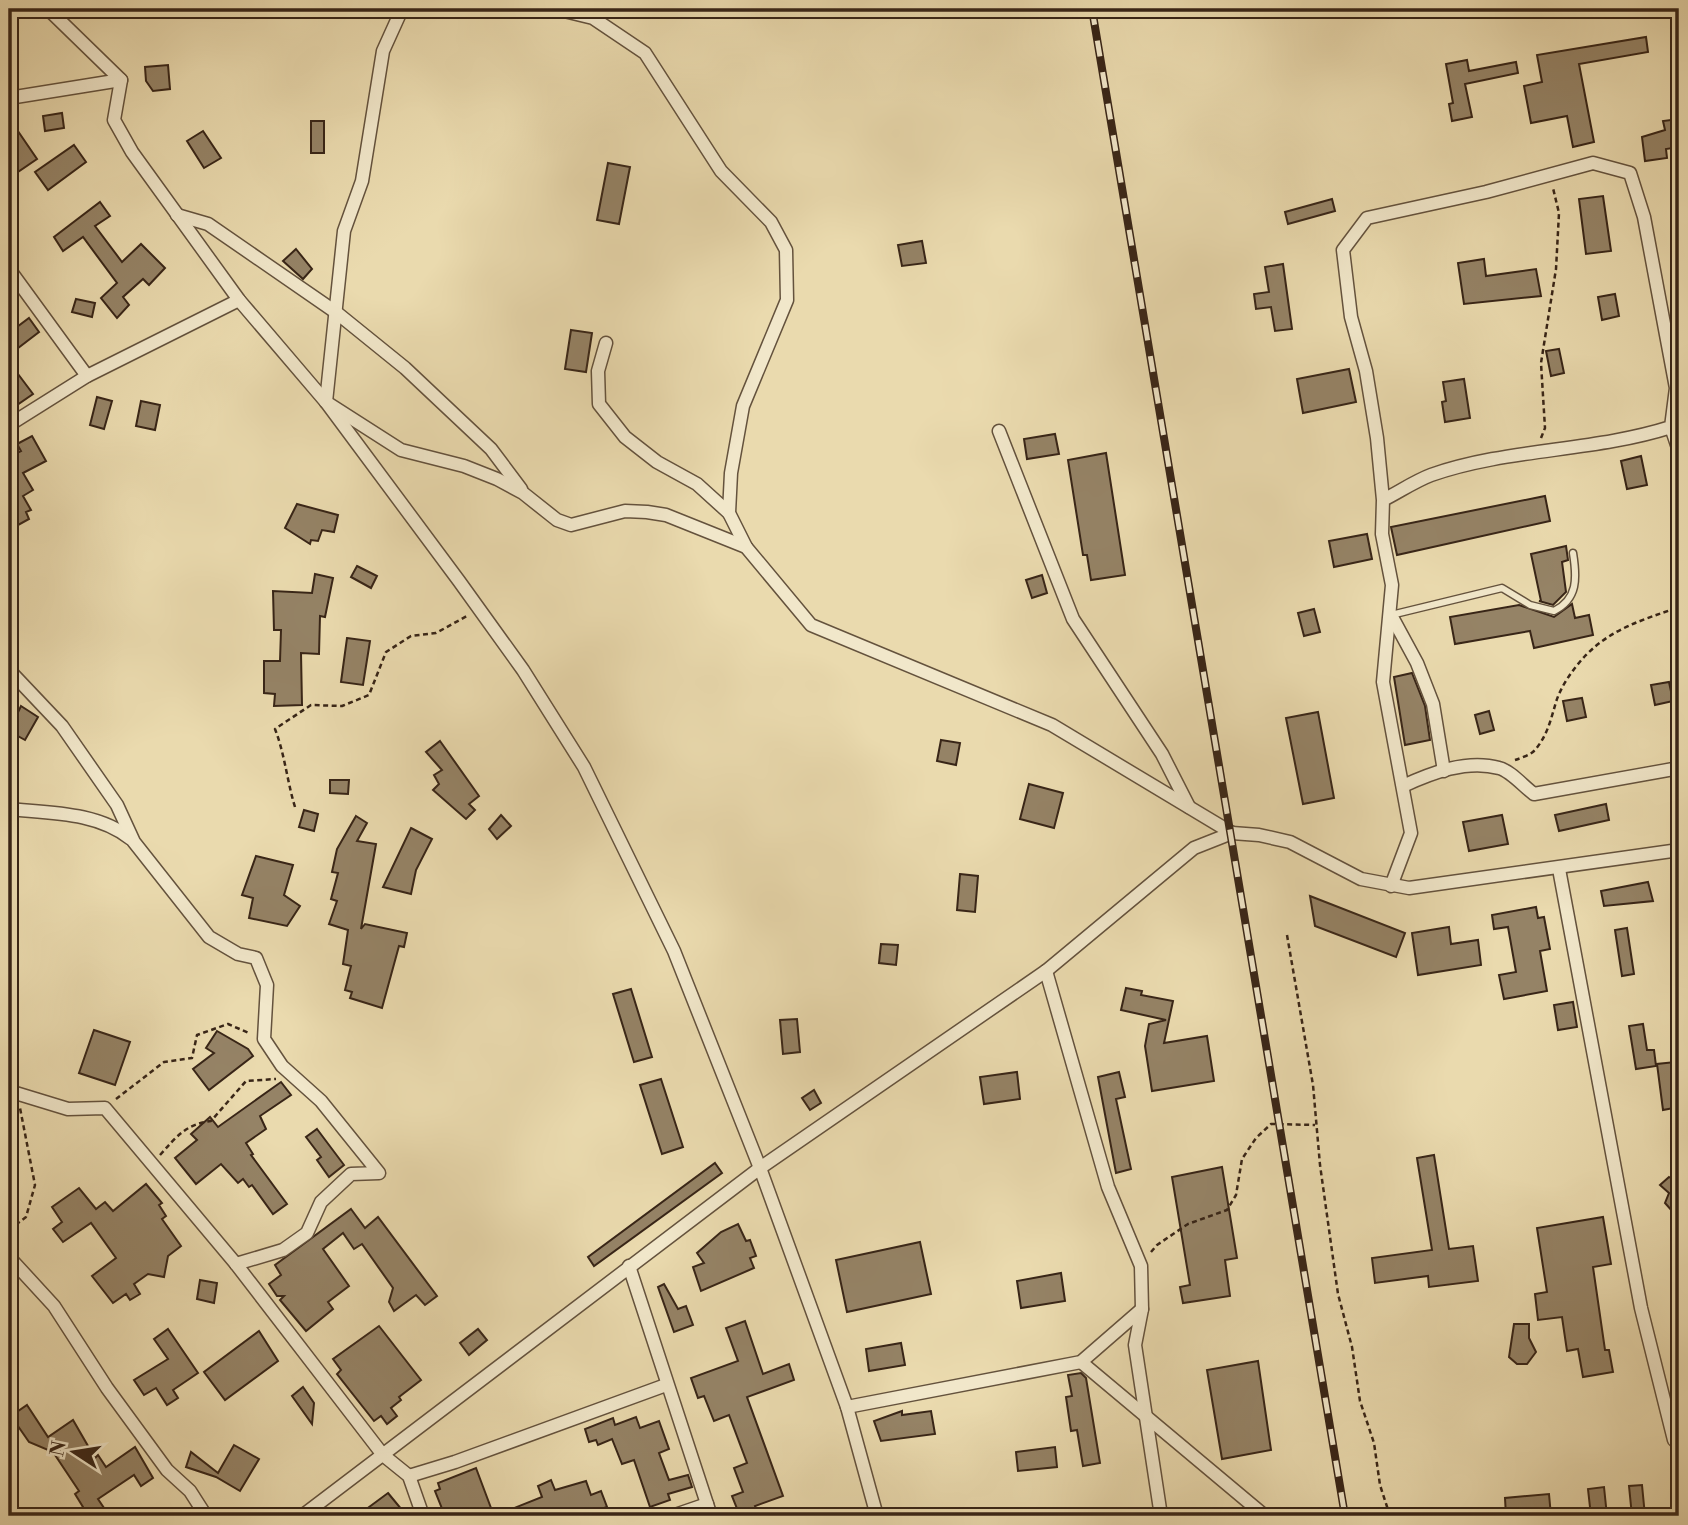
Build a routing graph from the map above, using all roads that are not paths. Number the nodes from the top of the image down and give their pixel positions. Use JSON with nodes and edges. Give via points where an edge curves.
{"nodes":[{"id":1,"x":48,"y":9,"type":"edge"},
{"id":2,"x":402,"y":9,"type":"edge"},
{"id":3,"x":556,"y":9,"type":"edge"},
{"id":4,"x":121,"y":80,"type":"junction"},
{"id":5,"x":9,"y":98,"type":"edge"},
{"id":6,"x":177,"y":215,"type":"junction"},
{"id":7,"x":9,"y":269,"type":"edge"},
{"id":8,"x":239,"y":300,"type":"junction"},
{"id":9,"x":337,"y":313,"type":"junction"},
{"id":10,"x":606,"y":343,"type":"dead end"},
{"id":11,"x":87,"y":376,"type":"junction"},
{"id":12,"x":326,"y":402,"type":"junction"},
{"id":13,"x":9,"y":425,"type":"edge"},
{"id":14,"x":1671,"y":427,"type":"junction"},
{"id":15,"x":999,"y":430,"type":"dead end"},
{"id":16,"x":1679,"y":451,"type":"edge"},
{"id":17,"x":523,"y":493,"type":"junction"},
{"id":18,"x":1383,"y":500,"type":"junction"},
{"id":19,"x":729,"y":513,"type":"junction"},
{"id":20,"x":746,"y":547,"type":"junction"},
{"id":21,"x":1573,"y":553,"type":"dead end"},
{"id":22,"x":1391,"y":615,"type":"junction"},
{"id":23,"x":9,"y":670,"type":"edge"},
{"id":24,"x":1679,"y":768,"type":"edge"},
{"id":25,"x":1444,"y":771,"type":"junction"},
{"id":26,"x":1403,"y":786,"type":"junction"},
{"id":27,"x":1189,"y":808,"type":"junction"},
{"id":28,"x":9,"y":809,"type":"edge"},
{"id":29,"x":1232,"y":833,"type":"junction"},
{"id":30,"x":134,"y":842,"type":"junction"},
{"id":31,"x":1679,"y":850,"type":"edge"},
{"id":32,"x":1559,"y":869,"type":"junction"},
{"id":33,"x":1391,"y":886,"type":"junction"},
{"id":34,"x":1046,"y":971,"type":"junction"},
{"id":35,"x":13,"y":1092,"type":"edge"},
{"id":36,"x":760,"y":1168,"type":"junction"},
{"id":37,"x":9,"y":1257,"type":"edge"},
{"id":38,"x":236,"y":1264,"type":"junction"},
{"id":39,"x":629,"y":1266,"type":"junction"},
{"id":40,"x":1143,"y":1309,"type":"junction"},
{"id":41,"x":1081,"y":1362,"type":"junction"},
{"id":42,"x":666,"y":1385,"type":"junction"},
{"id":43,"x":847,"y":1407,"type":"junction"},
{"id":44,"x":1145,"y":1412,"type":"junction"},
{"id":45,"x":1679,"y":1443,"type":"edge"},
{"id":46,"x":383,"y":1455,"type":"junction"},
{"id":47,"x":409,"y":1476,"type":"junction"},
{"id":48,"x":709,"y":1510,"type":"edge"},
{"id":49,"x":206,"y":1516,"type":"edge"},
{"id":50,"x":302,"y":1516,"type":"edge"},
{"id":51,"x":423,"y":1516,"type":"edge"},
{"id":52,"x":672,"y":1516,"type":"edge"},
{"id":53,"x":877,"y":1516,"type":"edge"},
{"id":54,"x":1161,"y":1516,"type":"edge"},
{"id":55,"x":1265,"y":1516,"type":"edge"}],
"edges":[{"from":1,"to":4,"type":"street"},
{"from":2,"to":9,"type":"street","via":[[383,51],[362,181],[344,231]]},
{"from":3,"to":19,"type":"street","via":[[593,18],[645,53],[721,171],[771,222],[786,250],[787,300],[743,405]]},
{"from":4,"to":5,"type":"street"},
{"from":4,"to":6,"type":"street","via":[[114,120]]},
{"from":6,"to":8,"type":"street"},
{"from":6,"to":9,"type":"street","via":[[208,225]]},
{"from":7,"to":11,"type":"street"},
{"from":8,"to":11,"type":"street"},
{"from":8,"to":12,"type":"street"},
{"from":9,"to":12,"type":"street"},
{"from":9,"to":17,"type":"street","via":[[405,368],[491,449]]},
{"from":10,"to":19,"type":"street","via":[[598,372],[599,404],[625,437],[697,484]]},
{"from":11,"to":13,"type":"street"},
{"from":12,"to":17,"type":"street","via":[[401,450],[464,466]]},
{"from":12,"to":36,"type":"street","via":[[523,670],[584,767],[674,951]]},
{"from":14,"to":16,"type":"street"},
{"from":14,"to":18,"type":"street","via":[[1640,437],[1431,475]]},
{"from":14,"to":18,"type":"street","via":[[1676,388],[1644,217],[1630,173],[1593,163],[1367,218],[1343,250],[1351,317],[1377,438]]},
{"from":15,"to":27,"type":"street","via":[[1073,619],[1162,754]]},
{"from":17,"to":20,"type":"street","via":[[556,520],[571,525],[625,511],[666,514]]},
{"from":18,"to":22,"type":"street"},
{"from":19,"to":20,"type":"street"},
{"from":20,"to":27,"type":"street","via":[[811,625],[1052,726]]},
{"from":21,"to":22,"type":"lane","via":[[1572,598],[1554,611],[1530,605],[1502,588]]},
{"from":22,"to":25,"type":"street","via":[[1433,704]]},
{"from":22,"to":26,"type":"street","via":[[1383,682]]},
{"from":23,"to":30,"type":"street","via":[[62,726],[117,805]]},
{"from":24,"to":25,"type":"street","via":[[1534,794],[1501,768],[1465,766]]},
{"from":25,"to":26,"type":"street"},
{"from":26,"to":33,"type":"street","via":[[1411,833]]},
{"from":27,"to":29,"type":"street"},
{"from":28,"to":30,"type":"street","via":[[68,814],[115,826]]},
{"from":29,"to":33,"type":"street","via":[[1290,842],[1361,879]]},
{"from":29,"to":34,"type":"street","via":[[1194,848]]},
{"from":30,"to":38,"type":"street","via":[[209,937],[238,954],[256,958],[267,985],[264,1039],[282,1066],[321,1101],[379,1173],[351,1174],[321,1202],[307,1233],[283,1250]]},
{"from":31,"to":32,"type":"street"},
{"from":32,"to":33,"type":"street","via":[[1409,888]]},
{"from":32,"to":45,"type":"street","via":[[1642,1308],[1674,1440]]},
{"from":34,"to":36,"type":"street"},
{"from":34,"to":40,"type":"street","via":[[1108,1187],[1142,1266]]},
{"from":35,"to":38,"type":"street","via":[[68,1109],[105,1108]]},
{"from":36,"to":39,"type":"street"},
{"from":36,"to":43,"type":"street"},
{"from":37,"to":49,"type":"street","via":[[54,1306],[113,1397]]},
{"from":38,"to":46,"type":"street"},
{"from":39,"to":42,"type":"street"},
{"from":39,"to":46,"type":"street"},
{"from":40,"to":41,"type":"street"},
{"from":40,"to":44,"type":"street","via":[[1135,1345]]},
{"from":41,"to":43,"type":"street"},
{"from":41,"to":44,"type":"street"},
{"from":42,"to":47,"type":"street"},
{"from":42,"to":48,"type":"street"},
{"from":43,"to":53,"type":"street"},
{"from":44,"to":54,"type":"street"},
{"from":44,"to":55,"type":"street"},
{"from":46,"to":47,"type":"street"},
{"from":46,"to":50,"type":"street"},
{"from":47,"to":51,"type":"street"},
{"from":48,"to":52,"type":"street"}]}
